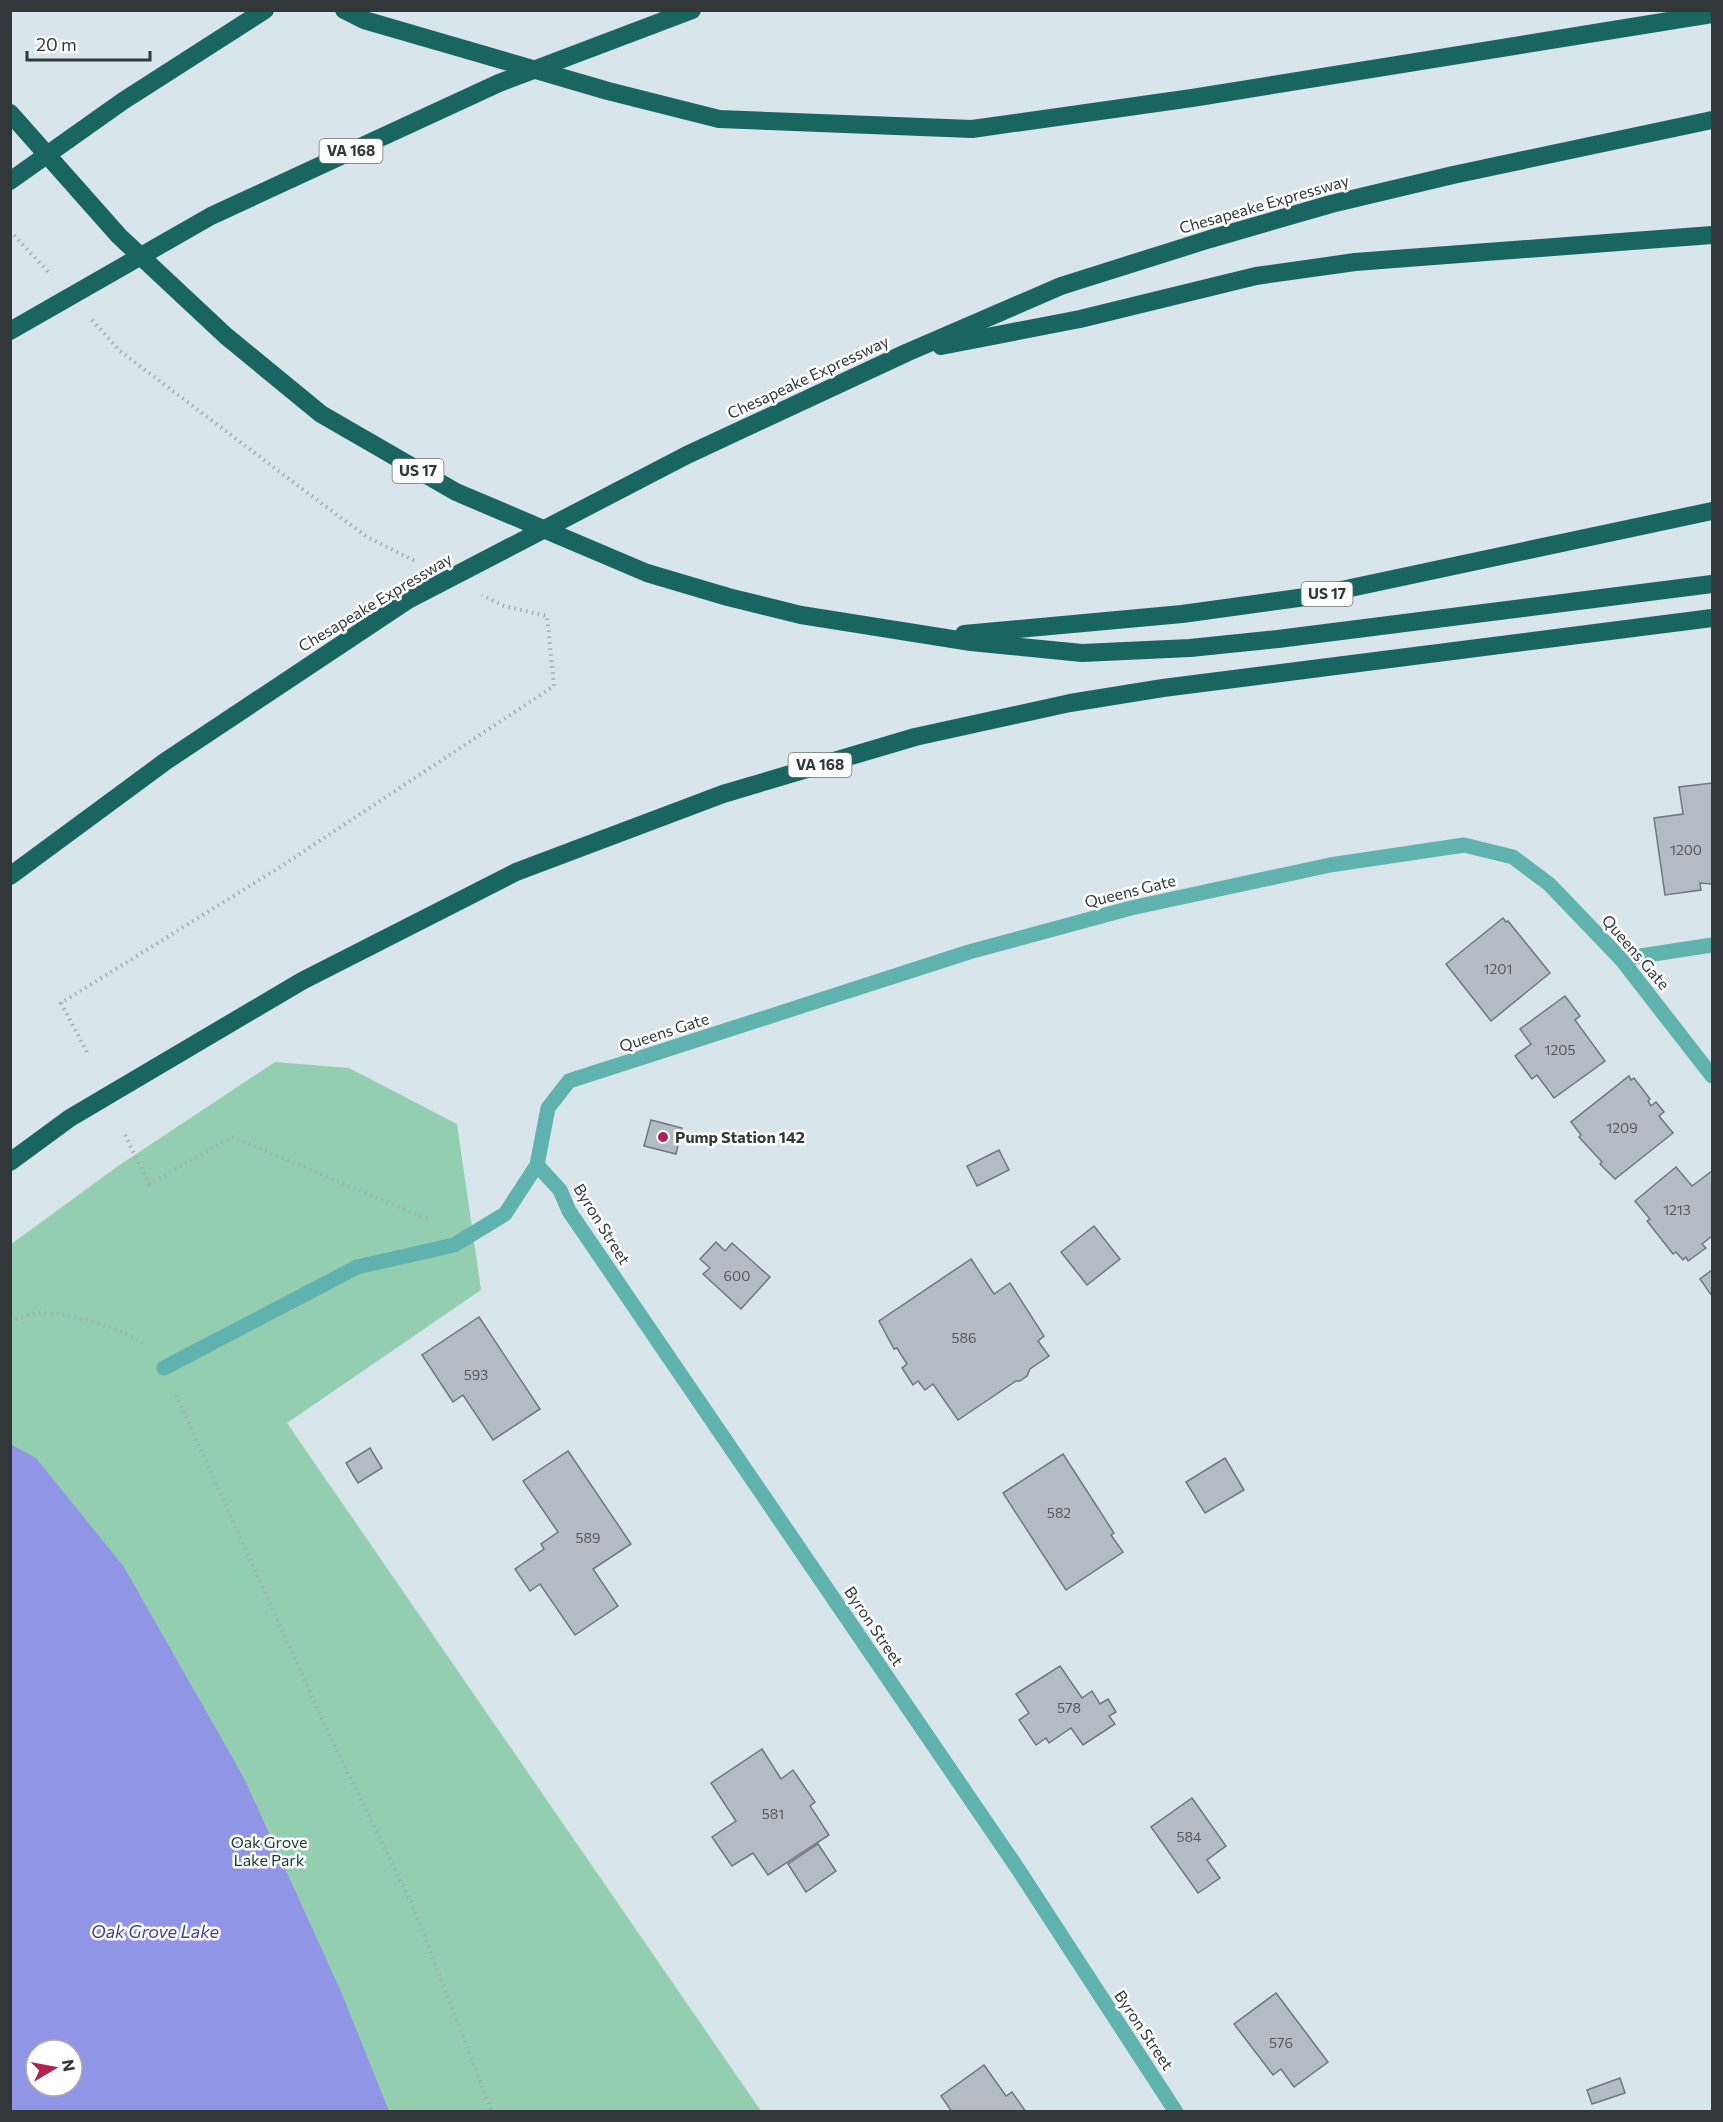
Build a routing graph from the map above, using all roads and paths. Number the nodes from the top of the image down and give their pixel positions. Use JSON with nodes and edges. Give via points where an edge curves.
{"nodes":[{"id":1,"x":265,"y":10,"type":"edge"},
{"id":2,"x":344,"y":10,"type":"edge"},
{"id":3,"x":692,"y":10,"type":"edge"},
{"id":4,"x":1713,"y":14,"type":"edge"},
{"id":5,"x":10,"y":113,"type":"edge"},
{"id":6,"x":1713,"y":120,"type":"edge"},
{"id":7,"x":10,"y":181,"type":"edge"},
{"id":8,"x":1713,"y":235,"type":"edge"},
{"id":9,"x":18,"y":326,"type":"edge"},
{"id":10,"x":906,"y":353,"type":"junction"},
{"id":11,"x":1713,"y":512,"type":"edge"},
{"id":12,"x":1713,"y":584,"type":"edge"},
{"id":13,"x":1713,"y":618,"type":"edge"},
{"id":14,"x":935,"y":637,"type":"junction"},
{"id":15,"x":10,"y":876,"type":"edge"},
{"id":16,"x":1713,"y":945,"type":"edge"},
{"id":17,"x":1621,"y":959,"type":"junction"},
{"id":18,"x":1713,"y":1076,"type":"edge"},
{"id":19,"x":125,"y":1134,"type":"dead end"},
{"id":20,"x":10,"y":1162,"type":"edge"},
{"id":21,"x":537,"y":1165,"type":"junction"},
{"id":22,"x":431,"y":1221,"type":"dead end"},
{"id":23,"x":10,"y":1321,"type":"edge"},
{"id":24,"x":164,"y":1368,"type":"junction"},
{"id":25,"x":492,"y":2112,"type":"edge"},
{"id":26,"x":1176,"y":2112,"type":"edge"}],
"edges":[{"from":1,"to":7,"type":"highway","via":[[123,101]]},
{"from":2,"to":4,"type":"highway","via":[[364,20],[586,85],[719,119],[972,129],[1192,98]]},
{"from":3,"to":9,"type":"highway","number":"VA 168","via":[[499,82],[211,216]]},
{"from":5,"to":14,"type":"highway","number":"US 17","via":[[119,236],[226,336],[321,414],[446,487],[647,573],[801,615]]},
{"from":6,"to":10,"type":"highway","name":"Chesapeake Expressway","via":[[1330,204],[1061,286]]},
{"from":8,"to":10,"type":"highway","via":[[1354,262],[1256,276],[1080,319]]},
{"from":10,"to":15,"type":"highway","name":"Chesapeake Expressway","via":[[687,455],[408,600],[166,761]]},
{"from":11,"to":14,"type":"highway","number":"US 17","via":[[1313,597],[1214,611]]},
{"from":12,"to":14,"type":"highway","via":[[1190,648],[1082,653]]},
{"from":13,"to":20,"type":"highway","number":"VA 168","via":[[1070,703],[915,737],[723,794],[516,872],[302,981],[70,1118]]},
{"from":16,"to":17,"type":"street"},
{"from":17,"to":18,"type":"street","name":"Queens Gate"},
{"from":17,"to":21,"type":"street","name":"Queens Gate","via":[[1549,884],[1513,856],[1464,845],[1330,865],[1131,908],[969,952],[569,1081],[548,1108]]},
{"from":19,"to":22,"type":"path","via":[[149,1184],[232,1137]]},
{"from":21,"to":24,"type":"street","via":[[505,1214],[453,1245],[357,1267]]},
{"from":21,"to":26,"type":"street","name":"Byron Street","via":[[560,1190],[575,1221],[1012,1859]]},
{"from":23,"to":24,"type":"path","via":[[39,1312],[85,1319],[138,1337]]},
{"from":24,"to":25,"type":"path","via":[[323,1722],[411,1902]]}]}
